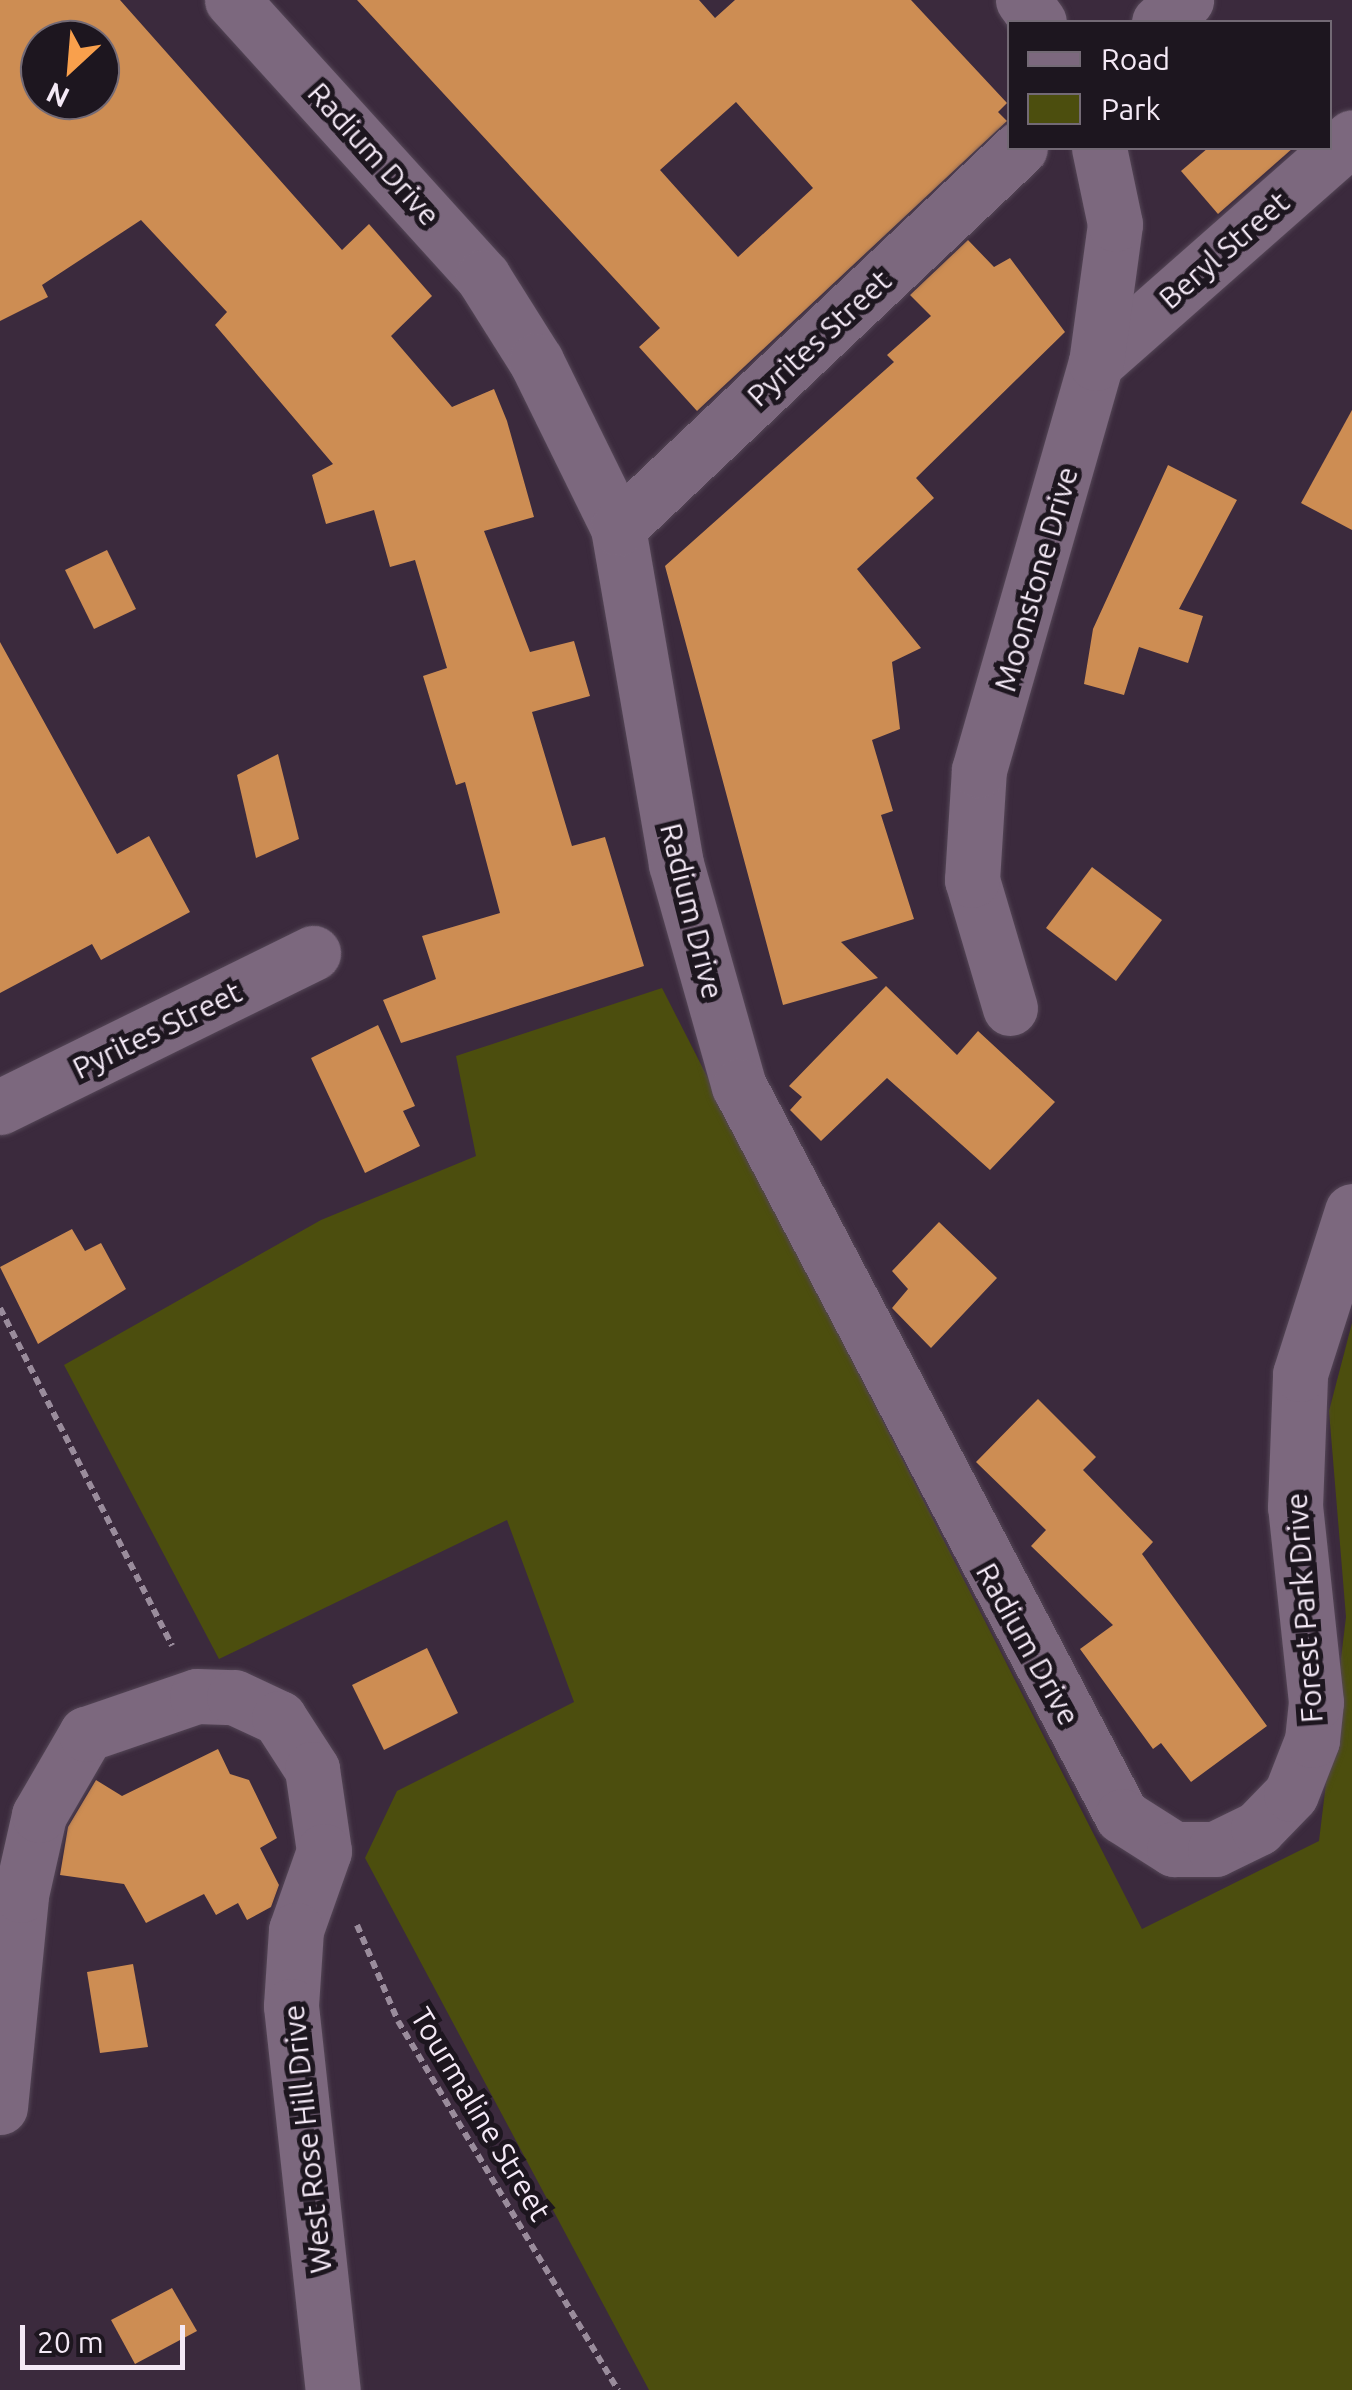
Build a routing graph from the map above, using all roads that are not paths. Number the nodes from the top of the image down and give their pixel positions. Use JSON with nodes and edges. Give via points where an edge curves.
{"nodes":[{"id":1,"x":232,"y":0,"type":"edge"},
{"id":2,"x":1186,"y":0,"type":"edge"},
{"id":3,"x":1162,"y":20,"type":"edge"},
{"id":4,"x":1352,"y":136,"type":"edge"},
{"id":5,"x":1018,"y":150,"type":"edge"},
{"id":6,"x":1099,"y":150,"type":"edge"},
{"id":7,"x":1096,"y":362,"type":"junction"},
{"id":8,"x":618,"y":528,"type":"junction"},
{"id":9,"x":313,"y":953,"type":"dead end"},
{"id":10,"x":1010,"y":1008,"type":"dead end"},
{"id":11,"x":0,"y":1107,"type":"edge"},
{"id":12,"x":1352,"y":1211,"type":"edge"},
{"id":13,"x":1156,"y":1842,"type":"joint"},
{"id":14,"x":0,"y":2107,"type":"edge"},
{"id":15,"x":333,"y":2390,"type":"edge"}],
"edges":[{"from":1,"to":8,"type":"street","name":"Radium Drive","via":[[484,277],[536,361]]},
{"from":2,"to":3,"type":"street"},
{"from":4,"to":7,"type":"street","name":"Beryl Street"},
{"from":5,"to":8,"type":"street","name":"Pyrites Street"},
{"from":6,"to":7,"type":"street","name":"Moonstone Drive","via":[[1115,224]]},
{"from":7,"to":10,"type":"street","name":"Moonstone Drive","via":[[980,770],[972,880]]},
{"from":8,"to":13,"type":"street","name":"Radium Drive","via":[[676,864],[739,1086],[1122,1816]]},
{"from":9,"to":11,"type":"street","name":"Pyrites Street"},
{"from":12,"to":13,"type":"street","name":"Forest Park Drive","via":[[1300,1374],[1295,1508],[1316,1702],[1312,1740],[1291,1794],[1258,1828],[1215,1849]]},
{"from":14,"to":15,"type":"street","name":"West Rose Hill Drive","via":[[21,1894],[39,1815],[86,1734],[197,1696],[234,1697],[279,1718],[312,1769],[324,1851],[296,1930],[291,2006]]}]}
